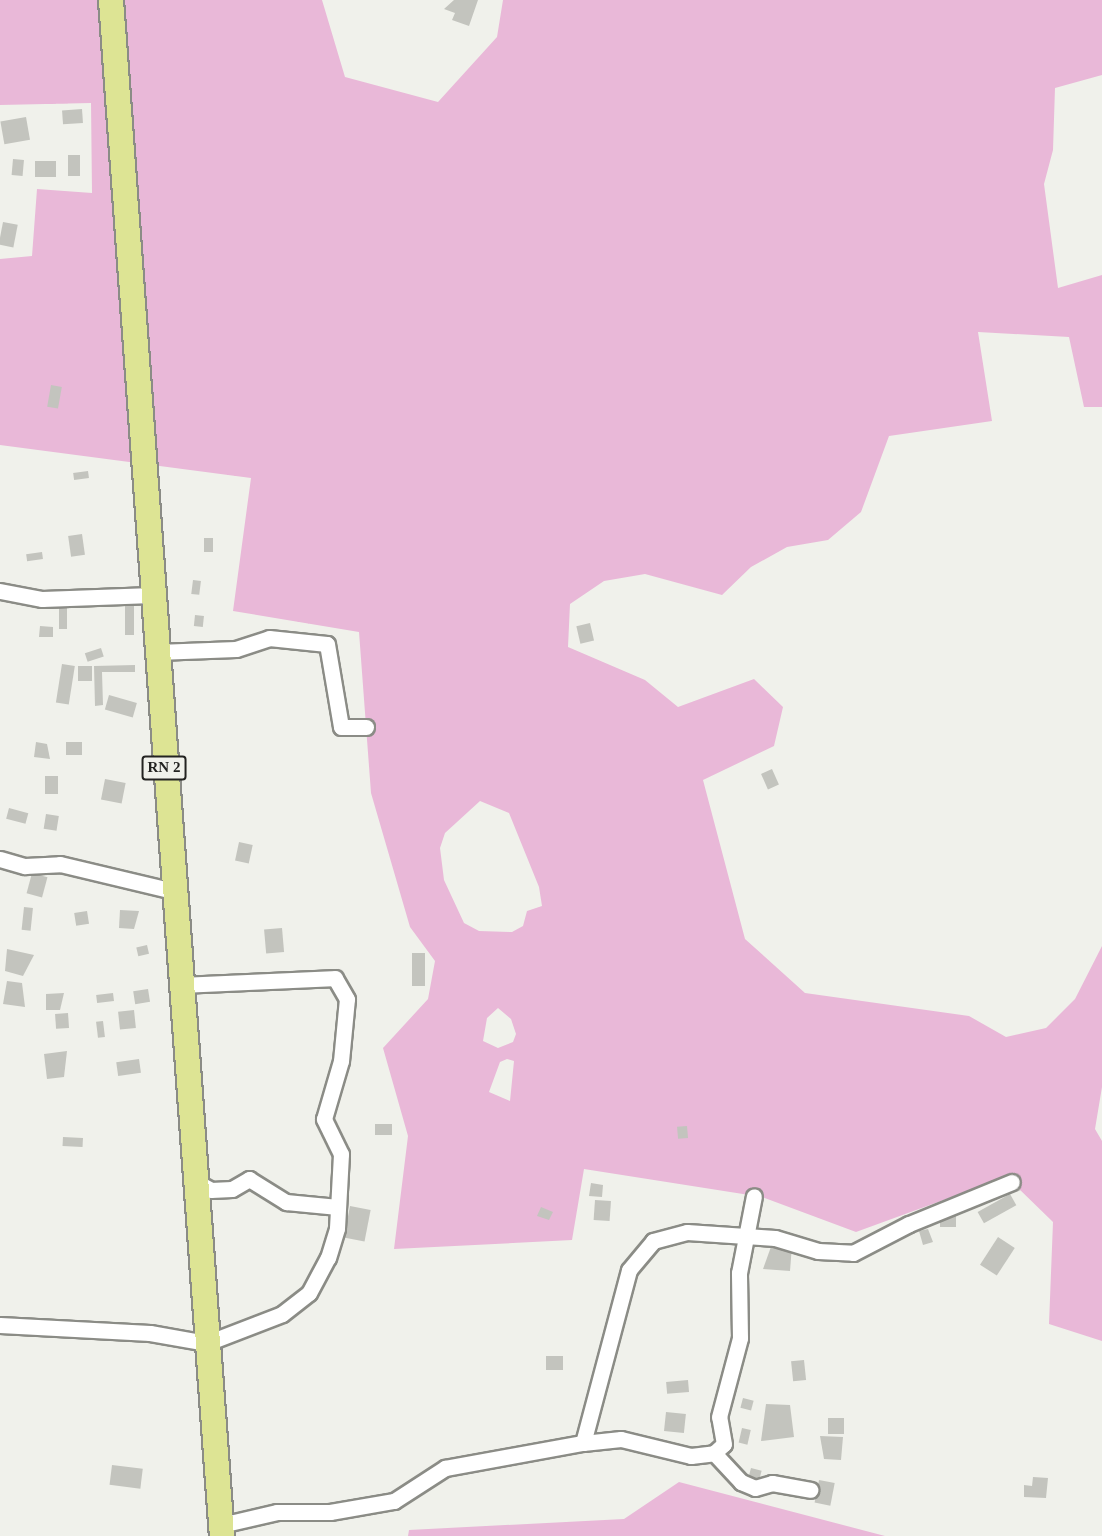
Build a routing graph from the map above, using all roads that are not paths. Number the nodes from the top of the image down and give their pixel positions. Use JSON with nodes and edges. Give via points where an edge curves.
{"nodes":[{"id":1,"x":111,"y":0,"type":"edge"},
{"id":2,"x":0,"y":591,"type":"edge"},
{"id":3,"x":152,"y":595,"type":"junction"},
{"id":4,"x":157,"y":652,"type":"junction"},
{"id":5,"x":366,"y":727,"type":"dead end"},
{"id":6,"x":0,"y":860,"type":"edge"},
{"id":7,"x":172,"y":891,"type":"junction"},
{"id":8,"x":182,"y":985,"type":"junction"},
{"id":9,"x":195,"y":1181,"type":"junction"},
{"id":10,"x":1012,"y":1182,"type":"dead end"},
{"id":11,"x":754,"y":1196,"type":"dead end"},
{"id":12,"x":338,"y":1207,"type":"junction"},
{"id":13,"x":744,"y":1236,"type":"junction"},
{"id":14,"x":0,"y":1325,"type":"edge"},
{"id":15,"x":207,"y":1343,"type":"junction"},
{"id":16,"x":583,"y":1443,"type":"junction"},
{"id":17,"x":714,"y":1453,"type":"junction"},
{"id":18,"x":810,"y":1490,"type":"dead end"},
{"id":19,"x":222,"y":1530,"type":"edge"}],
"edges":[{"from":1,"to":3,"type":"main road","number":"RN 2"},
{"from":2,"to":3,"type":"street","via":[[42,599]]},
{"from":3,"to":4,"type":"main road","number":"RN 2"},
{"from":4,"to":5,"type":"street","via":[[236,649],[269,638],[327,644],[340,727]]},
{"from":4,"to":7,"type":"main road","number":"RN 2"},
{"from":6,"to":7,"type":"street","via":[[25,866],[60,864]]},
{"from":7,"to":8,"type":"main road","number":"RN 2"},
{"from":8,"to":9,"type":"main road","number":"RN 2"},
{"from":8,"to":12,"type":"street","via":[[335,978],[347,999],[341,1061],[324,1119],[341,1154]]},
{"from":9,"to":12,"type":"street","via":[[221,1190],[249,1179],[286,1202]]},
{"from":9,"to":15,"type":"main road","number":"RN 2"},
{"from":10,"to":13,"type":"street","via":[[909,1224],[853,1253]]},
{"from":11,"to":13,"type":"street"},
{"from":12,"to":15,"type":"street","via":[[328,1258],[309,1293],[282,1314]]},
{"from":13,"to":16,"type":"street","via":[[687,1232],[653,1241],[629,1270]]},
{"from":13,"to":17,"type":"street","via":[[740,1338],[719,1417],[724,1444]]},
{"from":14,"to":15,"type":"street","via":[[150,1333]]},
{"from":15,"to":19,"type":"main road","number":"RN 2"},
{"from":16,"to":17,"type":"street","via":[[621,1439],[691,1456]]},
{"from":16,"to":19,"type":"street","via":[[445,1468],[394,1502],[330,1512],[277,1512]]},
{"from":17,"to":18,"type":"street","via":[[741,1482],[755,1488],[772,1483]]}]}
